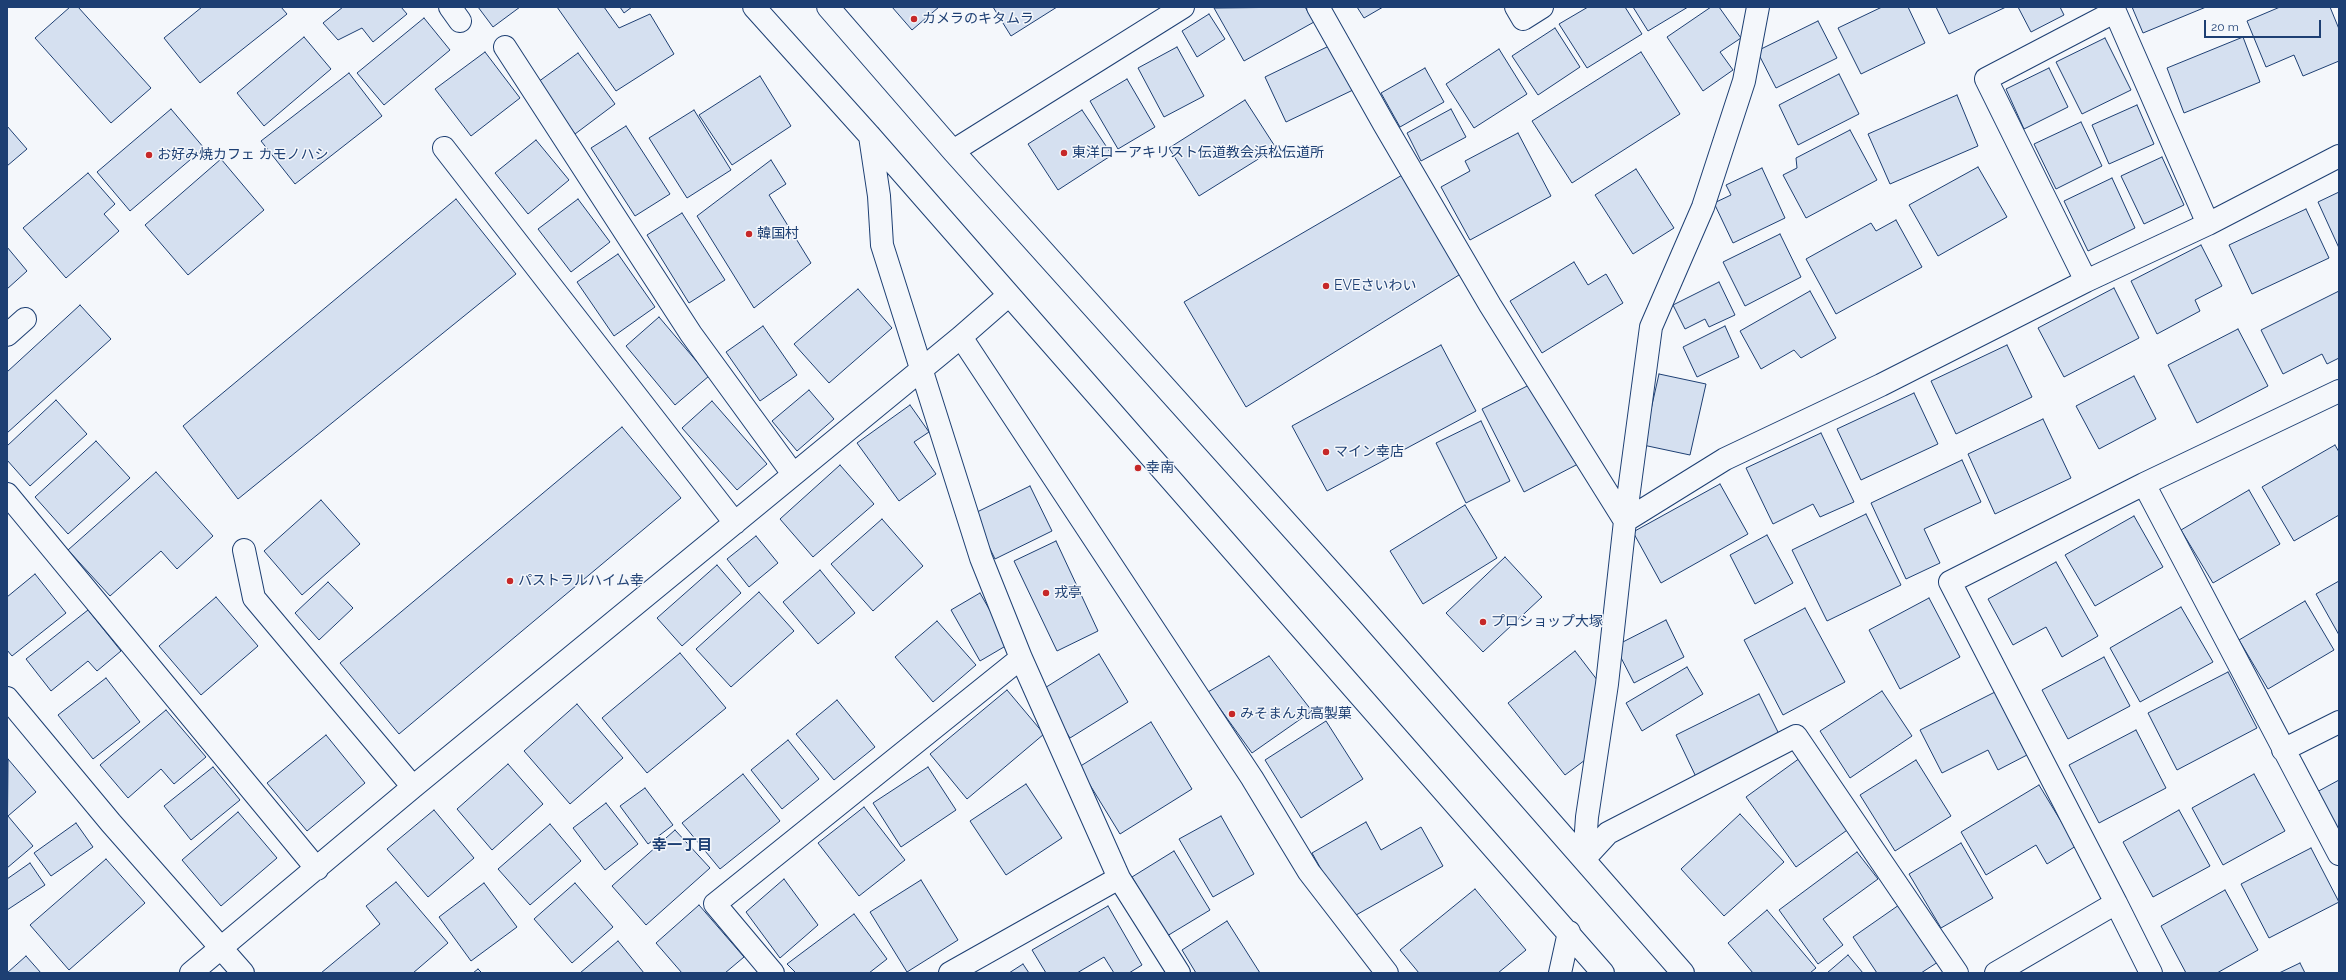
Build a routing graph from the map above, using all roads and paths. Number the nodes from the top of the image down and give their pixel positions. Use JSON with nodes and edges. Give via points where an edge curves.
{"nodes":[{"id":1,"x":754,"y":7,"type":"edge"},
{"id":2,"x":828,"y":7,"type":"edge"},
{"id":3,"x":1183,"y":7,"type":"edge"},
{"id":4,"x":1318,"y":7,"type":"edge"},
{"id":5,"x":1516,"y":7,"type":"edge"},
{"id":6,"x":1542,"y":7,"type":"edge"},
{"id":7,"x":1758,"y":7,"type":"edge"},
{"id":8,"x":2114,"y":10,"type":"edge"},
{"id":9,"x":504,"y":47,"type":"dead end"},
{"id":10,"x":870,"y":136,"type":"junction"},
{"id":11,"x":444,"y":148,"type":"dead end"},
{"id":12,"x":953,"y":151,"type":"junction"},
{"id":13,"x":2339,"y":156,"type":"edge"},
{"id":14,"x":2208,"y":224,"type":"junction"},
{"id":15,"x":2086,"y":281,"type":"junction"},
{"id":16,"x":1009,"y":295,"type":"junction"},
{"id":17,"x":25,"y":319,"type":"dead end"},
{"id":18,"x":7,"y":334,"type":"edge"},
{"id":19,"x":961,"y":337,"type":"junction"},
{"id":20,"x":921,"y":369,"type":"junction"},
{"id":21,"x":2339,"y":391,"type":"edge"},
{"id":22,"x":793,"y":474,"type":"junction"},
{"id":23,"x":2144,"y":484,"type":"junction"},
{"id":24,"x":7,"y":494,"type":"edge"},
{"id":25,"x":1625,"y":521,"type":"junction"},
{"id":26,"x":735,"y":523,"type":"junction"},
{"id":27,"x":244,"y":550,"type":"dead end"},
{"id":28,"x":1021,"y":658,"type":"junction"},
{"id":29,"x":7,"y":698,"type":"edge"},
{"id":30,"x":2339,"y":722,"type":"edge"},
{"id":31,"x":2282,"y":750,"type":"junction"},
{"id":32,"x":413,"y":787,"type":"junction"},
{"id":33,"x":2339,"y":854,"type":"edge"},
{"id":34,"x":1584,"y":859,"type":"junction"},
{"id":35,"x":317,"y":869,"type":"junction"},
{"id":36,"x":1119,"y":878,"type":"junction"},
{"id":37,"x":2116,"y":903,"type":"junction"},
{"id":38,"x":1569,"y":932,"type":"junction"},
{"id":39,"x":221,"y":948,"type":"junction"},
{"id":40,"x":191,"y":973,"type":"edge"},
{"id":41,"x":243,"y":973,"type":"edge"},
{"id":42,"x":773,"y":973,"type":"edge"},
{"id":43,"x":950,"y":973,"type":"edge"},
{"id":44,"x":1179,"y":973,"type":"edge"},
{"id":45,"x":1387,"y":973,"type":"edge"},
{"id":46,"x":1560,"y":973,"type":"edge"},
{"id":47,"x":1603,"y":973,"type":"edge"},
{"id":48,"x":1682,"y":973,"type":"edge"},
{"id":49,"x":1957,"y":973,"type":"edge"},
{"id":50,"x":1996,"y":973,"type":"edge"},
{"id":51,"x":2152,"y":973,"type":"edge"}],
"edges":[{"from":1,"to":10,"type":"street"},
{"from":2,"to":12,"type":"street"},
{"from":3,"to":12,"type":"street"},
{"from":4,"to":25,"type":"street","via":[[1490,305]]},
{"from":5,"to":6,"type":"street","via":[[1523,19]]},
{"from":7,"to":25,"type":"street","via":[[1744,82],[1703,207],[1651,327]]},
{"from":8,"to":14,"type":"street"},
{"from":8,"to":15,"type":"street","via":[[1986,79]]},
{"from":9,"to":22,"type":"street","via":[[691,334]]},
{"from":10,"to":16,"type":"street"},
{"from":10,"to":20,"type":"street","via":[[879,196],[882,245]]},
{"from":11,"to":26,"type":"street"},
{"from":12,"to":34,"type":"street","via":[[1150,368]]},
{"from":13,"to":14,"type":"street"},
{"from":14,"to":15,"type":"street"},
{"from":15,"to":25,"type":"street","via":[[1902,374],[1725,459]]},
{"from":16,"to":19,"type":"street"},
{"from":16,"to":38,"type":"street"},
{"from":17,"to":18,"type":"street"},
{"from":19,"to":20,"type":"street"},
{"from":19,"to":45,"type":"street","via":[[1252,778],[1309,872]]},
{"from":20,"to":22,"type":"street"},
{"from":20,"to":28,"type":"street","via":[[981,558]]},
{"from":21,"to":23,"type":"street"},
{"from":22,"to":26,"type":"street"},
{"from":23,"to":31,"type":"street"},
{"from":23,"to":37,"type":"street","via":[[1950,582]]},
{"from":24,"to":35,"type":"street"},
{"from":25,"to":34,"type":"street","via":[[1607,684],[1587,817]]},
{"from":26,"to":32,"type":"street"},
{"from":27,"to":32,"type":"street","via":[[254,598]]},
{"from":28,"to":36,"type":"street"},
{"from":28,"to":42,"type":"street","via":[[715,904]]},
{"from":29,"to":39,"type":"street","via":[[106,817]]},
{"from":30,"to":31,"type":"street"},
{"from":31,"to":33,"type":"street"},
{"from":32,"to":35,"type":"street"},
{"from":34,"to":48,"type":"street"},
{"from":34,"to":49,"type":"street","via":[[1608,833],[1796,736]]},
{"from":35,"to":39,"type":"street"},
{"from":36,"to":43,"type":"street"},
{"from":36,"to":44,"type":"street"},
{"from":37,"to":50,"type":"street"},
{"from":37,"to":51,"type":"street"},
{"from":38,"to":46,"type":"street"},
{"from":38,"to":47,"type":"street"},
{"from":39,"to":40,"type":"street"},
{"from":39,"to":41,"type":"street"}]}
